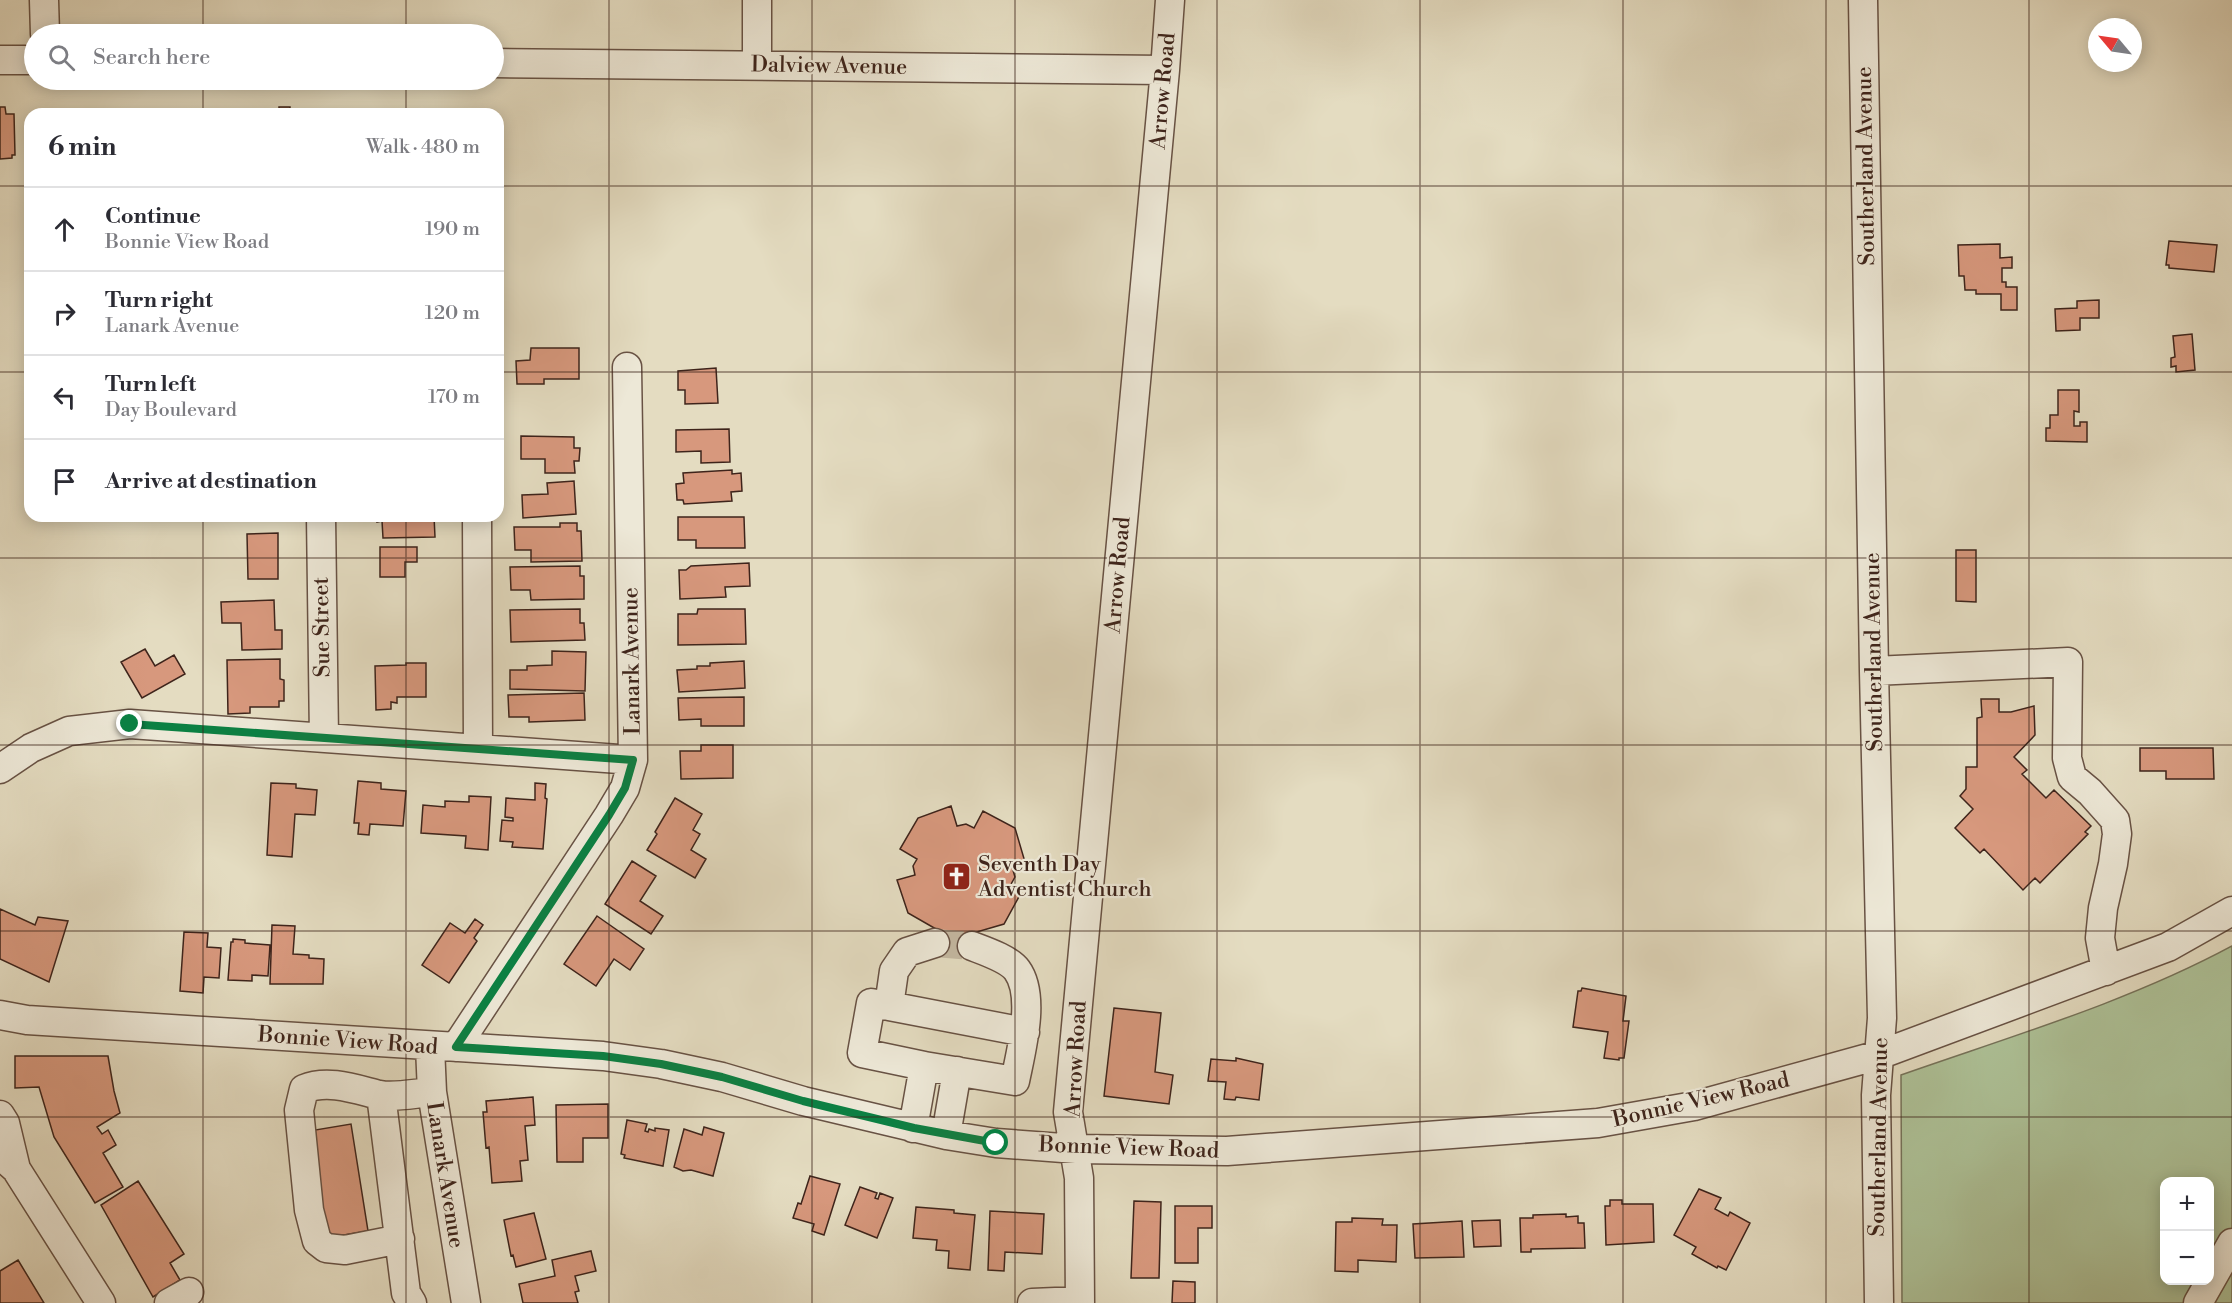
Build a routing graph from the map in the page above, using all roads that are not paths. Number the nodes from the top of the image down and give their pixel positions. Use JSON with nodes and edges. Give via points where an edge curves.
{"nodes":[{"id":1,"x":44,"y":0,"type":"edge"},
{"id":2,"x":757,"y":0,"type":"edge"},
{"id":3,"x":1170,"y":0,"type":"edge"},
{"id":4,"x":1863,"y":0,"type":"edge"},
{"id":5,"x":45,"y":24,"type":"edge"},
{"id":6,"x":0,"y":60,"type":"edge"},
{"id":7,"x":24,"y":60,"type":"edge"},
{"id":8,"x":504,"y":63,"type":"edge"},
{"id":9,"x":757,"y":65,"type":"junction"},
{"id":10,"x":1165,"y":70,"type":"junction"},
{"id":11,"x":627,"y":367,"type":"dead end"},
{"id":12,"x":321,"y":522,"type":"edge"},
{"id":13,"x":477,"y":522,"type":"edge"},
{"id":14,"x":1874,"y":671,"type":"junction"},
{"id":15,"x":324,"y":738,"type":"junction"},
{"id":16,"x":478,"y":748,"type":"junction"},
{"id":17,"x":633,"y":760,"type":"junction"},
{"id":18,"x":0,"y":769,"type":"edge"},
{"id":19,"x":2232,"y":911,"type":"edge"},
{"id":20,"x":935,"y":943,"type":"tunnel mouth"},
{"id":21,"x":972,"y":946,"type":"tunnel mouth"},
{"id":22,"x":2106,"y":971,"type":"junction"},
{"id":23,"x":889,"y":1006,"type":"junction"},
{"id":24,"x":14,"y":1017,"type":"edge"},
{"id":25,"x":1024,"y":1032,"type":"junction"},
{"id":26,"x":0,"y":1033,"type":"edge"},
{"id":27,"x":443,"y":1047,"type":"junction"},
{"id":28,"x":1879,"y":1055,"type":"junction"},
{"id":29,"x":924,"y":1066,"type":"junction"},
{"id":30,"x":957,"y":1071,"type":"junction"},
{"id":31,"x":432,"y":1092,"type":"junction"},
{"id":32,"x":381,"y":1095,"type":"junction"},
{"id":33,"x":0,"y":1115,"type":"edge"},
{"id":34,"x":914,"y":1128,"type":"junction"},
{"id":35,"x":946,"y":1135,"type":"junction"},
{"id":36,"x":1076,"y":1149,"type":"junction"},
{"id":37,"x":8,"y":1162,"type":"edge"},
{"id":38,"x":400,"y":1239,"type":"junction"},
{"id":39,"x":2232,"y":1243,"type":"edge"},
{"id":40,"x":1079,"y":1302,"type":"edge"},
{"id":41,"x":101,"y":1303,"type":"edge"},
{"id":42,"x":412,"y":1303,"type":"edge"},
{"id":43,"x":466,"y":1303,"type":"edge"},
{"id":44,"x":1032,"y":1303,"type":"edge"},
{"id":45,"x":1879,"y":1303,"type":"edge"},
{"id":46,"x":2198,"y":1303,"type":"edge"}],
"edges":[{"from":1,"to":5,"type":"street"},
{"from":2,"to":9,"type":"street"},
{"from":3,"to":10,"type":"street","name":"Arrow Road"},
{"from":4,"to":14,"type":"street","name":"Southerland Avenue"},
{"from":6,"to":7,"type":"street"},
{"from":8,"to":9,"type":"street","name":"Dalview Avenue"},
{"from":9,"to":10,"type":"street","name":"Dalview Avenue"},
{"from":10,"to":36,"type":"street","name":"Arrow Road","via":[[1068,1112]]},
{"from":11,"to":17,"type":"street","name":"Lanark Avenue"},
{"from":12,"to":15,"type":"street","name":"Sue Street"},
{"from":13,"to":16,"type":"street"},
{"from":14,"to":22,"type":"street","via":[[2068,662],[2067,758],[2072,777],[2115,820],[2117,834],[2100,938]]},
{"from":14,"to":28,"type":"street","name":"Southerland Avenue","via":[[1882,1018]]},
{"from":15,"to":16,"type":"street"},
{"from":15,"to":18,"type":"street","via":[[130,724],[69,731]]},
{"from":16,"to":17,"type":"street"},
{"from":17,"to":27,"type":"street","name":"Lanark Avenue","via":[[625,788],[609,815]]},
{"from":19,"to":22,"type":"street","name":"Bonnie View Road","via":[[2168,946]]},
{"from":20,"to":23,"type":"street","via":[[907,952],[894,971]]},
{"from":21,"to":25,"type":"street","via":[[1016,968],[1026,986]]},
{"from":22,"to":28,"type":"street","name":"Bonnie View Road"},
{"from":23,"to":25,"type":"street"},
{"from":23,"to":29,"type":"street","via":[[872,1003],[862,1053]]},
{"from":24,"to":26,"type":"street"},
{"from":24,"to":27,"type":"street","name":"Bonnie View Road"},
{"from":25,"to":30,"type":"street","via":[[1015,1081]]},
{"from":27,"to":31,"type":"street","name":"Lanark Avenue"},
{"from":27,"to":34,"type":"street","name":"Bonnie View Road","via":[[603,1056],[661,1064]]},
{"from":28,"to":36,"type":"street","name":"Bonnie View Road","via":[[1694,1106],[1598,1123],[1227,1151]]},
{"from":28,"to":45,"type":"street","name":"Southerland Avenue"},
{"from":29,"to":30,"type":"street"},
{"from":29,"to":34,"type":"street"},
{"from":30,"to":35,"type":"street"},
{"from":31,"to":32,"type":"street"},
{"from":31,"to":43,"type":"street","name":"Lanark Avenue"},
{"from":32,"to":38,"type":"street"},
{"from":32,"to":38,"type":"street","via":[[315,1084],[304,1089],[298,1110],[309,1210],[317,1241],[326,1248],[345,1250]]},
{"from":33,"to":37,"type":"street","via":[[5,1123]]},
{"from":34,"to":35,"type":"street","name":"Bonnie View Road"},
{"from":35,"to":36,"type":"street","name":"Bonnie View Road"},
{"from":36,"to":40,"type":"street","name":"Arrow Road"},
{"from":37,"to":41,"type":"street"},
{"from":38,"to":42,"type":"street","via":[[406,1293]]},
{"from":39,"to":46,"type":"street"},
{"from":40,"to":44,"type":"street"}]}
